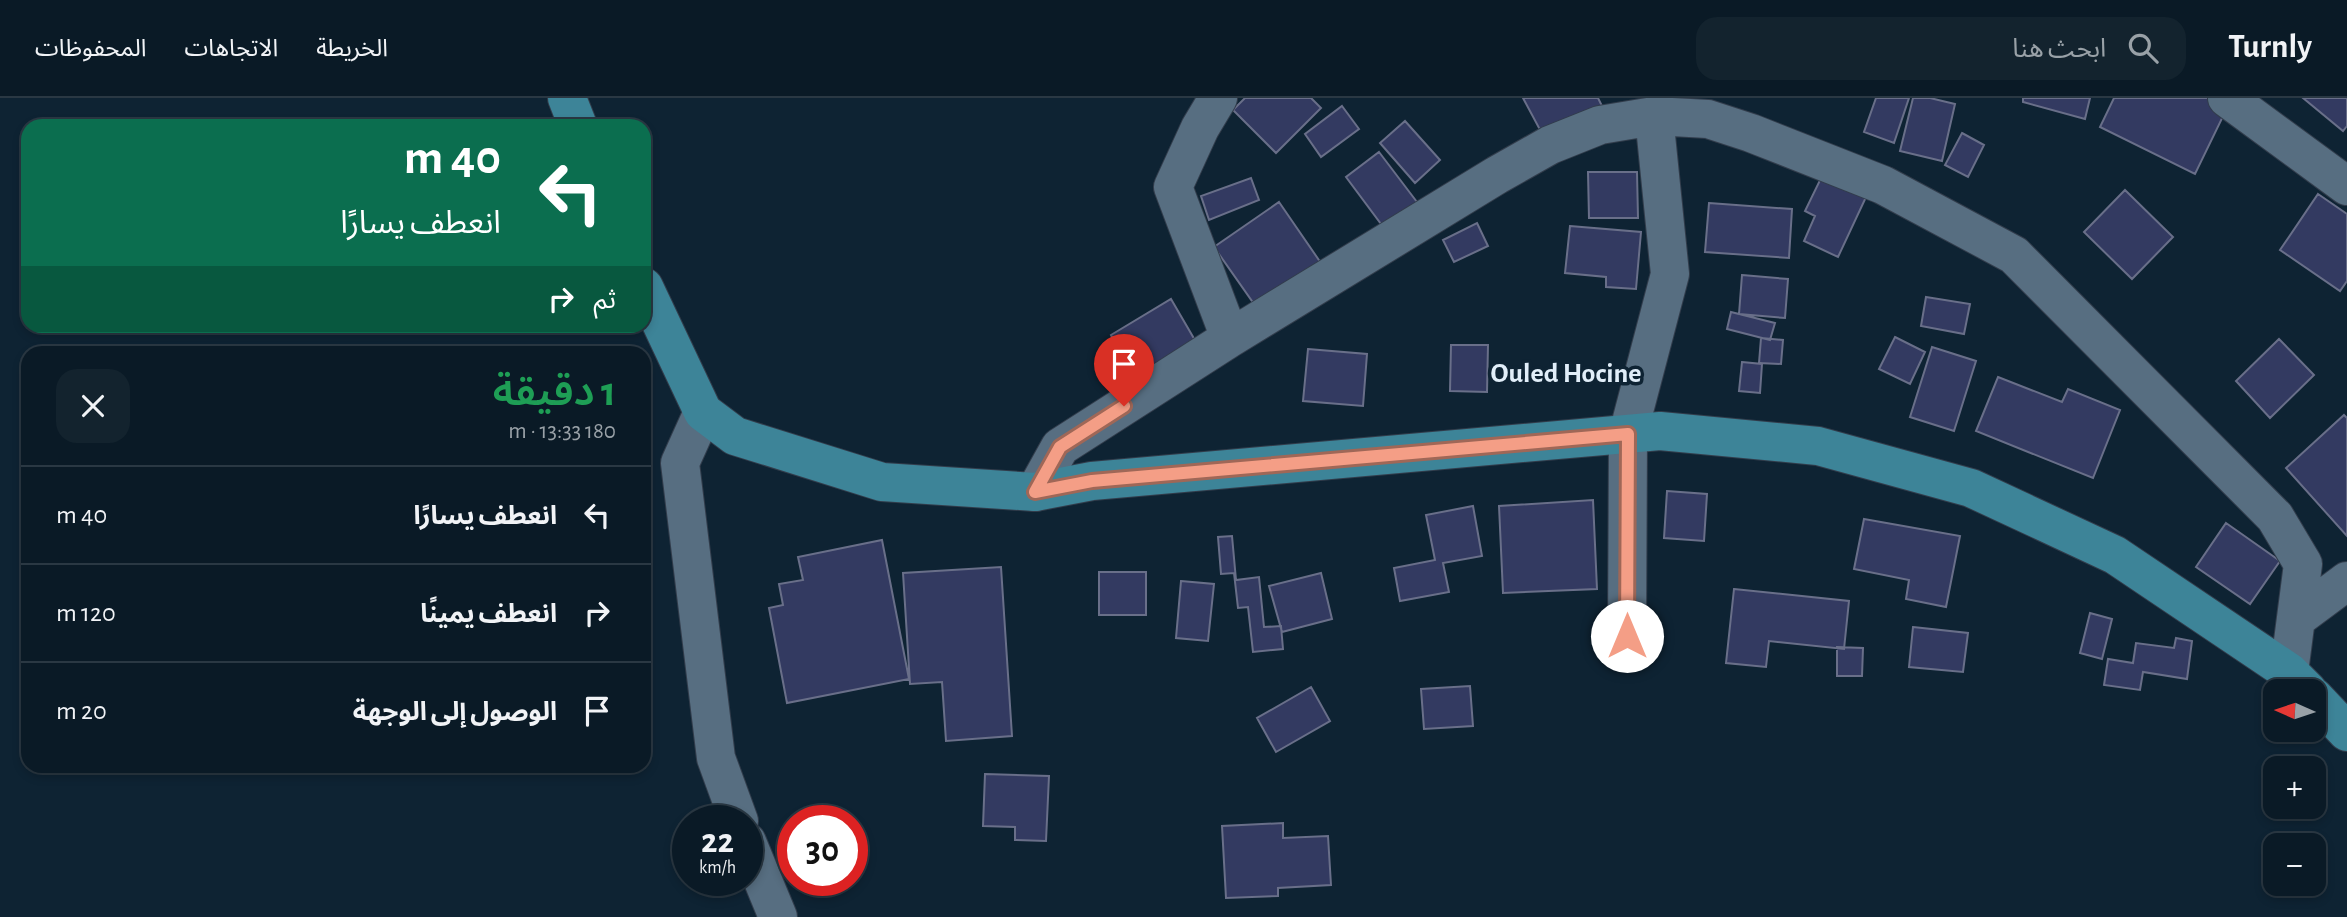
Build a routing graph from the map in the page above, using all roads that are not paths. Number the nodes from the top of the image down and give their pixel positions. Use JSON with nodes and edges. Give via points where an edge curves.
{"nodes":[{"id":1,"x":567,"y":98,"type":"edge"},
{"id":2,"x":1218,"y":98,"type":"edge"},
{"id":3,"x":2227,"y":98,"type":"edge"},
{"id":4,"x":1654,"y":116,"type":"junction"},
{"id":5,"x":575,"y":119,"type":"edge"},
{"id":6,"x":2347,"y":186,"type":"edge"},
{"id":7,"x":651,"y":301,"type":"edge"},
{"id":8,"x":1230,"y":338,"type":"junction"},
{"id":9,"x":703,"y":412,"type":"junction"},
{"id":10,"x":1628,"y":434,"type":"junction"},
{"id":11,"x":1035,"y":492,"type":"junction"},
{"id":12,"x":2347,"y":582,"type":"edge"},
{"id":13,"x":2296,"y":619,"type":"junction"},
{"id":14,"x":1627,"y":636,"type":"dead end"},
{"id":15,"x":2292,"y":679,"type":"edge"},
{"id":16,"x":2302,"y":679,"type":"edge"},
{"id":17,"x":2326,"y":711,"type":"edge"},
{"id":18,"x":2347,"y":732,"type":"edge"},
{"id":19,"x":733,"y":805,"type":"edge"},
{"id":20,"x":763,"y":881,"type":"edge"},
{"id":21,"x":778,"y":917,"type":"edge"}],
"edges":[{"from":1,"to":5,"type":"main road"},
{"from":2,"to":8,"type":"street","via":[[1173,187]]},
{"from":3,"to":6,"type":"street"},
{"from":4,"to":8,"type":"street","via":[[1600,125],[1550,145]]},
{"from":4,"to":10,"type":"street","via":[[1670,274]]},
{"from":4,"to":13,"type":"street","via":[[1708,119],[1751,133],[1883,185],[2014,254],[2275,517],[2303,564]]},
{"from":7,"to":9,"type":"main road"},
{"from":8,"to":11,"type":"street","via":[[1060,447]]},
{"from":9,"to":11,"type":"main road","via":[[736,436],[882,482]]},
{"from":9,"to":19,"type":"street","via":[[680,464],[716,758]]},
{"from":10,"to":11,"type":"main road","via":[[1092,481]]},
{"from":10,"to":14,"type":"street"},
{"from":10,"to":15,"type":"main road","via":[[1660,431],[1818,446],[1971,488],[2115,555]]},
{"from":12,"to":13,"type":"street"},
{"from":13,"to":16,"type":"street"},
{"from":17,"to":18,"type":"main road"},
{"from":20,"to":21,"type":"street"}]}
